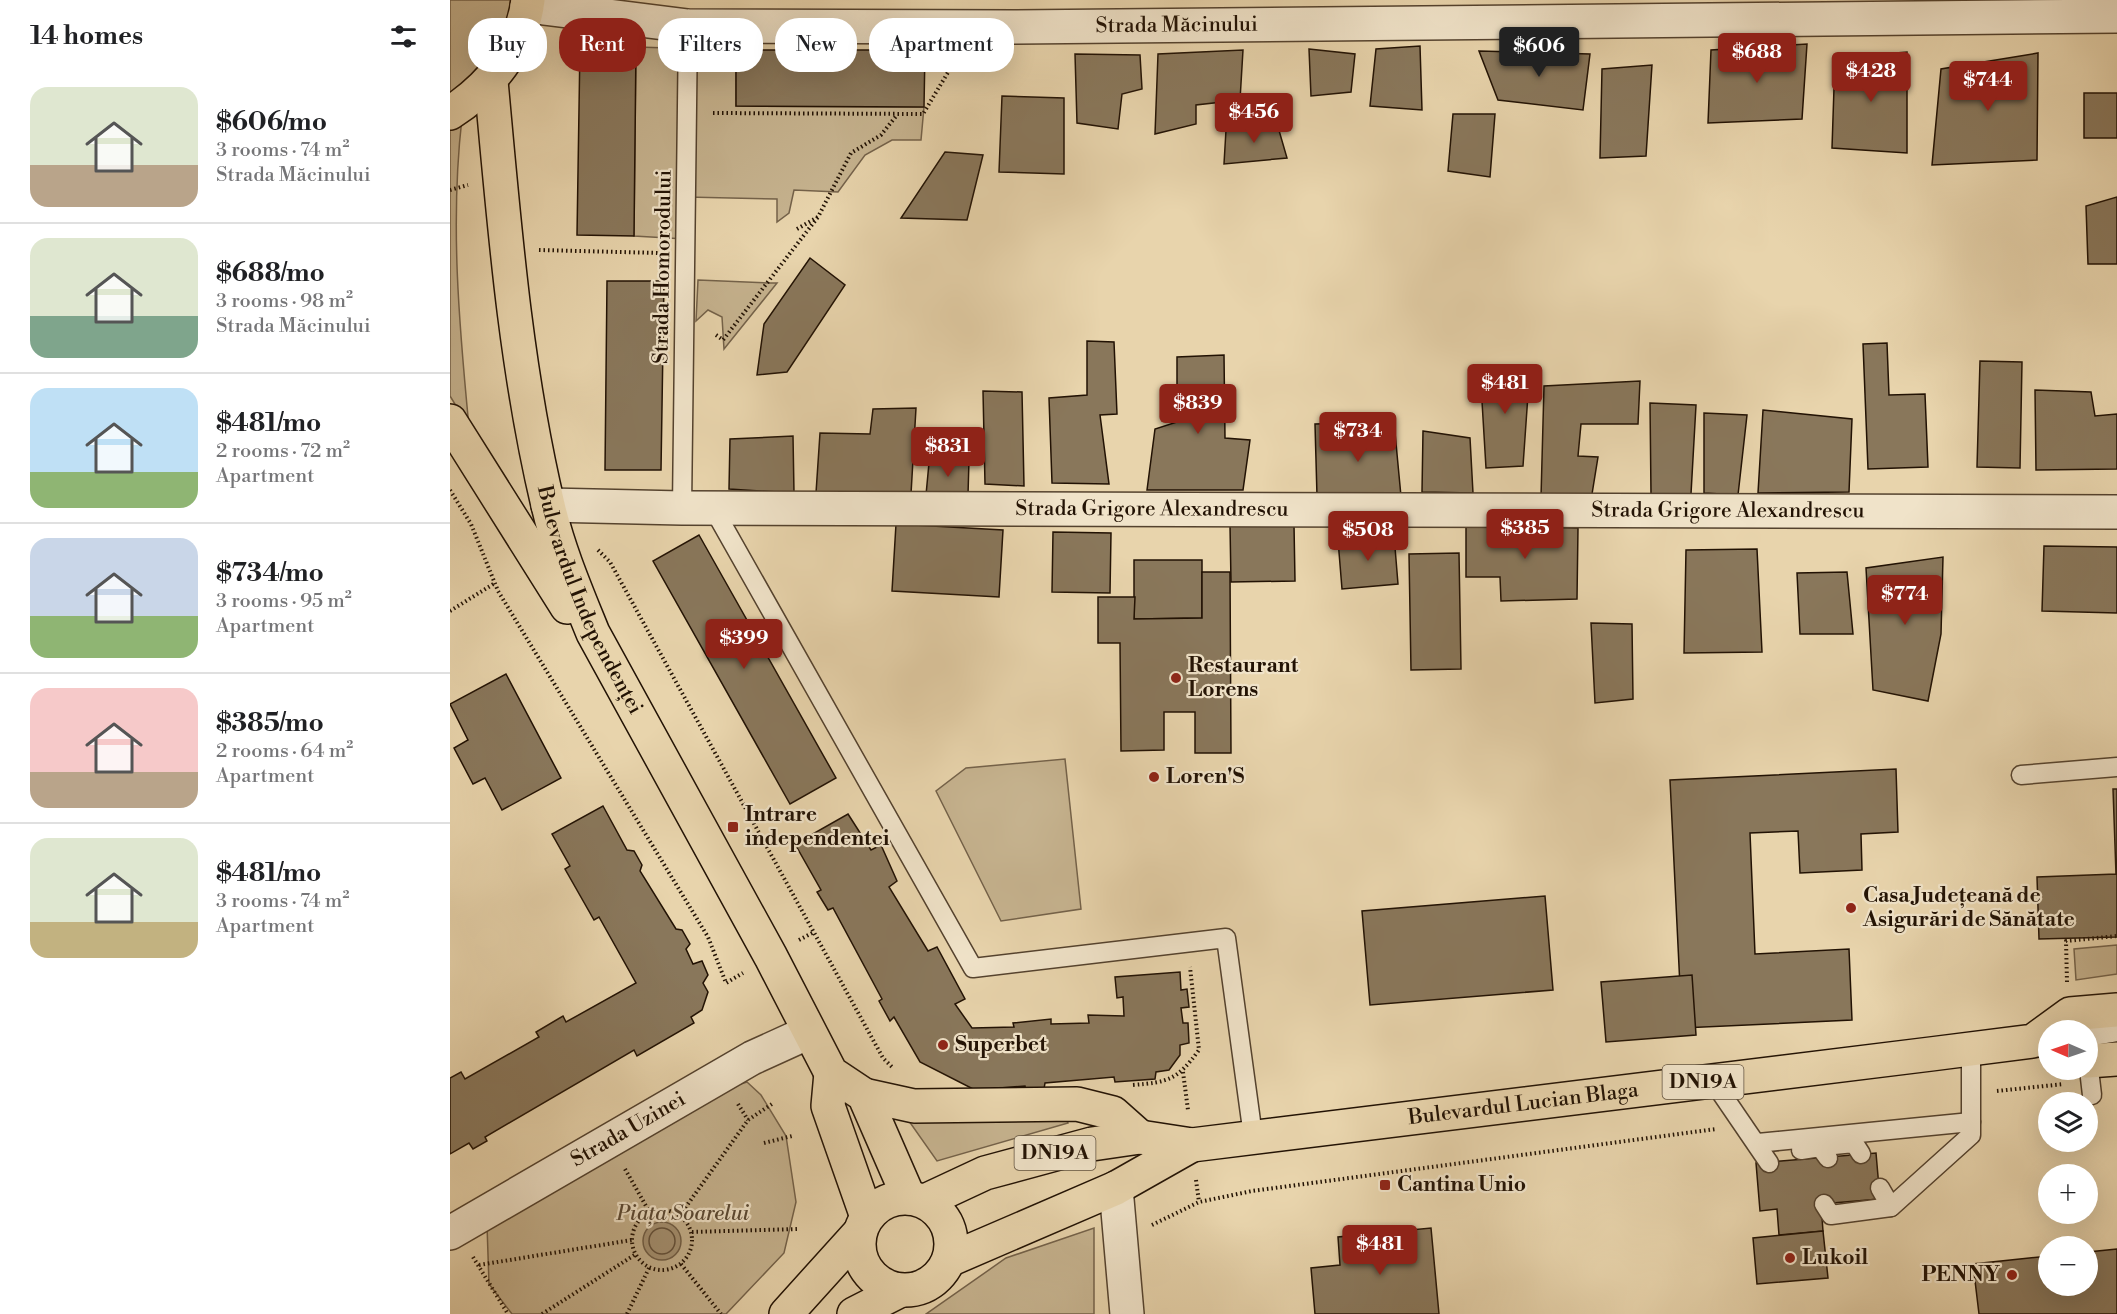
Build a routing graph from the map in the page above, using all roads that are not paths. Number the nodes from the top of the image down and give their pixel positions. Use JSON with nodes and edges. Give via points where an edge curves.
{"nodes":[{"id":1,"x":527,"y":3,"type":"edge"},
{"id":2,"x":1289,"y":12,"type":"edge"},
{"id":3,"x":2117,"y":16,"type":"edge"},
{"id":4,"x":658,"y":22,"type":"edge"},
{"id":5,"x":763,"y":26,"type":"edge"},
{"id":6,"x":687,"y":72,"type":"edge"},
{"id":7,"x":491,"y":81,"type":"junction"},
{"id":8,"x":450,"y":113,"type":"edge"},
{"id":9,"x":450,"y":421,"type":"edge"},
{"id":10,"x":548,"y":505,"type":"junction"},
{"id":11,"x":697,"y":508,"type":"junction"},
{"id":12,"x":2117,"y":512,"type":"edge"},
{"id":13,"x":657,"y":749,"type":"junction"},
{"id":14,"x":2117,"y":766,"type":"edge"},
{"id":15,"x":2021,"y":776,"type":"dead end"},
{"id":16,"x":2117,"y":1010,"type":"edge"},
{"id":17,"x":2064,"y":1020,"type":"edge"},
{"id":18,"x":809,"y":1032,"type":"junction"},
{"id":19,"x":2117,"y":1032,"type":"edge"},
{"id":20,"x":2098,"y":1035,"type":"edge"},
{"id":21,"x":2038,"y":1045,"type":"edge"},
{"id":22,"x":1971,"y":1049,"type":"junction"},
{"id":23,"x":2117,"y":1059,"type":"edge"},
{"id":24,"x":2098,"y":1070,"type":"edge"},
{"id":25,"x":831,"y":1073,"type":"junction"},
{"id":26,"x":1713,"y":1081,"type":"junction"},
{"id":27,"x":864,"y":1095,"type":"junction"},
{"id":28,"x":1971,"y":1122,"type":"junction"},
{"id":29,"x":1253,"y":1136,"type":"junction"},
{"id":30,"x":1140,"y":1137,"type":"junction"},
{"id":31,"x":1192,"y":1145,"type":"junction"},
{"id":32,"x":1764,"y":1154,"type":"junction"},
{"id":33,"x":1861,"y":1154,"type":"dead end"},
{"id":34,"x":1116,"y":1188,"type":"junction"},
{"id":35,"x":1880,"y":1188,"type":"dead end"},
{"id":36,"x":917,"y":1199,"type":"junction"},
{"id":37,"x":1891,"y":1207,"type":"junction"},
{"id":38,"x":1825,"y":1212,"type":"dead end"},
{"id":39,"x":863,"y":1224,"type":"junction"},
{"id":40,"x":460,"y":1242,"type":"edge"},
{"id":41,"x":949,"y":1260,"type":"junction"},
{"id":42,"x":899,"y":1291,"type":"junction"},
{"id":43,"x":786,"y":1314,"type":"edge"},
{"id":44,"x":854,"y":1314,"type":"edge"},
{"id":45,"x":1127,"y":1314,"type":"edge"}],
"edges":[{"from":1,"to":4,"type":"street","name":"Strada Măcinului"},
{"from":1,"to":7,"type":"main road","via":[[519,33]]},
{"from":2,"to":3,"type":"street","name":"Strada Măcinului"},
{"from":2,"to":5,"type":"street","name":"Strada Măcinului","via":[[974,27]]},
{"from":6,"to":11,"type":"lane","name":"Strada Homorodului","via":[[685,254]]},
{"from":7,"to":8,"type":"main road"},
{"from":7,"to":10,"type":"main road","name":"Bulevardul Independenței","via":[[508,262],[524,378]]},
{"from":9,"to":13,"type":"main road"},
{"from":10,"to":11,"type":"street","name":"Strada Grigore Alexandrescu"},
{"from":10,"to":13,"type":"main road","name":"Bulevardul Independenței","via":[[570,577],[593,633]]},
{"from":11,"to":12,"type":"street","name":"Strada Grigore Alexandrescu"},
{"from":11,"to":29,"type":"lane","via":[[973,968],[1226,938]]},
{"from":13,"to":18,"type":"main road","name":"Bulevardul Independenței"},
{"from":14,"to":15,"type":"lane"},
{"from":16,"to":17,"type":"main road","name":"Bulevardul Lucian Blaga","number":"DN19A","via":[[2070,1014]]},
{"from":18,"to":25,"type":"main road","name":"Bulevardul Independenței"},
{"from":18,"to":40,"type":"street","name":"Strada Uzinei","via":[[752,1058]]},
{"from":19,"to":20,"type":"lane"},
{"from":21,"to":22,"type":"main road","name":"Bulevardul Lucian Blaga","number":"DN19A"},
{"from":22,"to":26,"type":"main road","name":"Bulevardul Lucian Blaga","number":"DN19A"},
{"from":22,"to":28,"type":"lane"},
{"from":23,"to":24,"type":"main road"},
{"from":25,"to":27,"type":"main road","name":"Bulevardul Independenței"},
{"from":25,"to":39,"type":"main road","via":[[828,1106]]},
{"from":26,"to":29,"type":"main road","name":"Bulevardul Lucian Blaga","number":"DN19A"},
{"from":26,"to":32,"type":"lane"},
{"from":27,"to":30,"type":"main road","via":[[924,1106],[1077,1104],[1113,1113]]},
{"from":27,"to":36,"type":"main road"},
{"from":28,"to":32,"type":"lane"},
{"from":28,"to":37,"type":"lane","via":[[1971,1136]]},
{"from":29,"to":31,"type":"main road","name":"Bulevardul Lucian Blaga","number":"DN19A"},
{"from":30,"to":31,"type":"main road","name":"Bulevardul Lucian Blaga","number":"DN19A"},
{"from":30,"to":36,"type":"main road","name":"Bulevardul Lucian Blaga","number":"DN19A","via":[[1024,1160]]},
{"from":31,"to":34,"type":"main road","name":"Bulevardul Lucian Blaga","number":"DN19A"},
{"from":32,"to":33,"type":"lane","via":[[1824,1153],[1854,1143]]},
{"from":34,"to":41,"type":"main road","name":"Bulevardul Lucian Blaga","number":"DN19A"},
{"from":34,"to":45,"type":"street"},
{"from":35,"to":37,"type":"lane"},
{"from":36,"to":39,"type":"main road","via":[[893,1199],[878,1206]]},
{"from":36,"to":41,"type":"main road","via":[[939,1212],[948,1227]]},
{"from":37,"to":38,"type":"lane","via":[[1859,1206]]},
{"from":39,"to":42,"type":"main road","via":[[858,1252],[866,1271],[880,1285]]},
{"from":39,"to":43,"type":"main road"},
{"from":41,"to":42,"type":"main road","via":[[930,1284]]},
{"from":42,"to":44,"type":"main road"}]}
